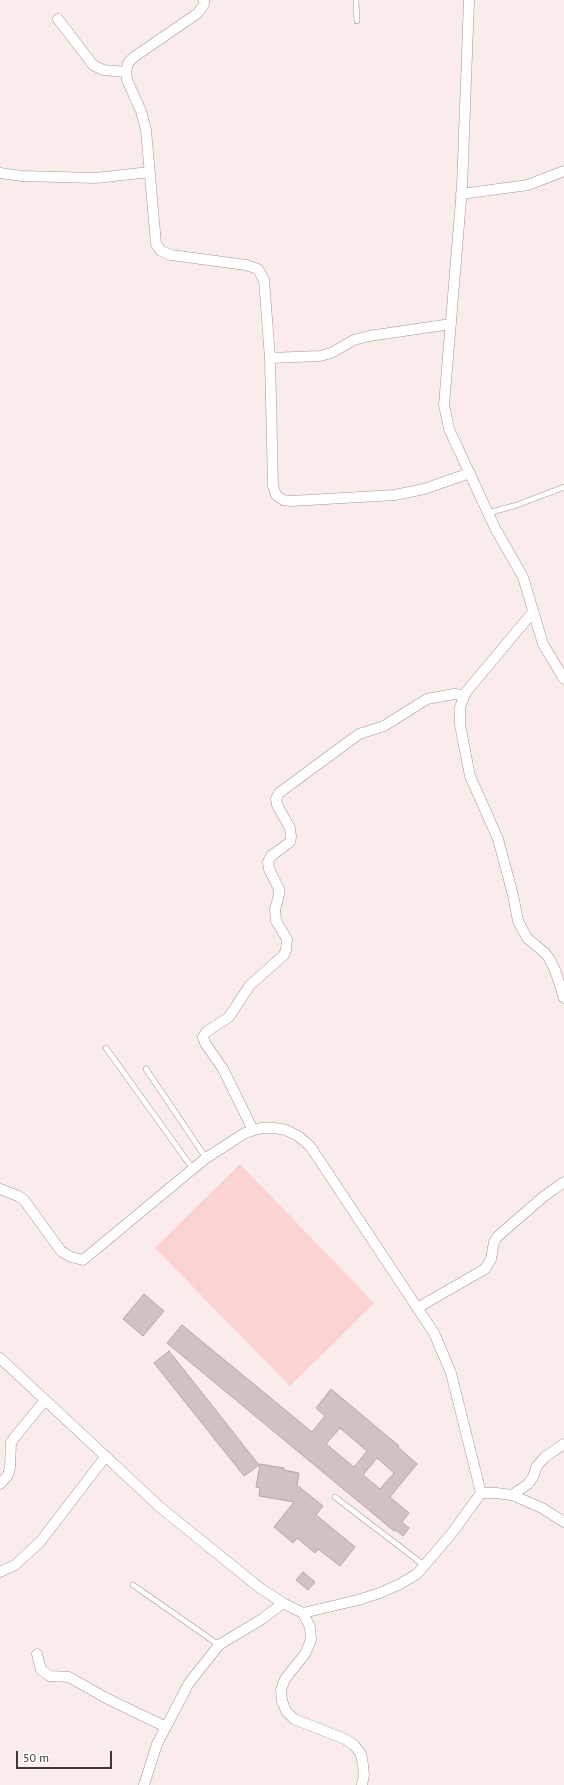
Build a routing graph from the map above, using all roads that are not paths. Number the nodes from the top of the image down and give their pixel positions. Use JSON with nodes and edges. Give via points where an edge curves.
{"nodes":[{"id":1,"x":204,"y":0,"type":"edge"},
{"id":2,"x":356,"y":0,"type":"edge"},
{"id":3,"x":469,"y":0,"type":"edge"},
{"id":4,"x":58,"y":19,"type":"dead end"},
{"id":5,"x":357,"y":21,"type":"dead end"},
{"id":6,"x":126,"y":72,"type":"junction"},
{"id":7,"x":564,"y":171,"type":"edge"},
{"id":8,"x":150,"y":172,"type":"junction"},
{"id":9,"x":0,"y":173,"type":"edge"},
{"id":10,"x":461,"y":194,"type":"junction"},
{"id":11,"x":451,"y":324,"type":"junction"},
{"id":12,"x":270,"y":358,"type":"junction"},
{"id":13,"x":470,"y":473,"type":"junction"},
{"id":14,"x":564,"y":488,"type":"edge"},
{"id":15,"x":488,"y":513,"type":"junction"},
{"id":16,"x":533,"y":612,"type":"junction"},
{"id":17,"x":564,"y":679,"type":"edge"},
{"id":18,"x":464,"y":695,"type":"junction"},
{"id":19,"x":564,"y":998,"type":"edge"},
{"id":20,"x":106,"y":1048,"type":"dead end"},
{"id":21,"x":146,"y":1069,"type":"dead end"},
{"id":22,"x":253,"y":1130,"type":"junction"},
{"id":23,"x":206,"y":1158,"type":"junction"},
{"id":24,"x":193,"y":1169,"type":"junction"},
{"id":25,"x":564,"y":1182,"type":"edge"},
{"id":26,"x":0,"y":1189,"type":"edge"},
{"id":27,"x":417,"y":1308,"type":"junction"},
{"id":28,"x":0,"y":1358,"type":"edge"},
{"id":29,"x":45,"y":1400,"type":"junction"},
{"id":30,"x":564,"y":1444,"type":"edge"},
{"id":31,"x":106,"y":1456,"type":"junction"},
{"id":32,"x":0,"y":1484,"type":"edge"},
{"id":33,"x":481,"y":1493,"type":"junction"},
{"id":34,"x":512,"y":1495,"type":"junction"},
{"id":35,"x":335,"y":1497,"type":"dead end"},
{"id":36,"x":564,"y":1522,"type":"edge"},
{"id":37,"x":424,"y":1566,"type":"junction"},
{"id":38,"x":0,"y":1572,"type":"edge"},
{"id":39,"x":133,"y":1585,"type":"dead end"},
{"id":40,"x":283,"y":1603,"type":"junction"},
{"id":41,"x":303,"y":1613,"type":"junction"},
{"id":42,"x":219,"y":1645,"type":"junction"},
{"id":43,"x":37,"y":1654,"type":"dead end"},
{"id":44,"x":166,"y":1727,"type":"junction"},
{"id":45,"x":144,"y":1785,"type":"edge"},
{"id":46,"x":362,"y":1785,"type":"edge"}],
"edges":[{"from":1,"to":6,"type":"street","via":[[198,14],[134,57],[128,63]]},
{"from":2,"to":5,"type":"lane"},
{"from":3,"to":10,"type":"street"},
{"from":4,"to":6,"type":"street","via":[[93,65],[103,70]]},
{"from":6,"to":8,"type":"street","via":[[146,130]]},
{"from":7,"to":10,"type":"street","via":[[528,185]]},
{"from":8,"to":9,"type":"street","via":[[95,178]]},
{"from":8,"to":12,"type":"street","via":[[156,244],[161,251],[171,255],[246,265],[258,269],[264,280]]},
{"from":10,"to":11,"type":"street"},
{"from":11,"to":12,"type":"street","via":[[369,336],[320,356]]},
{"from":11,"to":13,"type":"street","via":[[444,405],[449,429]]},
{"from":12,"to":13,"type":"street","via":[[273,486],[276,495],[283,500],[395,495],[424,489]]},
{"from":13,"to":15,"type":"street"},
{"from":14,"to":15,"type":"lane"},
{"from":15,"to":16,"type":"street","via":[[523,577]]},
{"from":16,"to":17,"type":"street","via":[[543,644]]},
{"from":16,"to":18,"type":"street"},
{"from":18,"to":19,"type":"street","via":[[460,707],[460,725],[470,776],[498,839],[518,921],[527,938],[549,958]]},
{"from":18,"to":22,"type":"street","via":[[454,694],[427,699],[384,726],[359,734],[279,793],[276,799],[292,837],[290,842],[271,856],[268,862],[279,889],[275,909],[276,921],[287,939],[286,950],[284,955],[250,985],[229,1017],[206,1032],[203,1037],[223,1069]]},
{"from":20,"to":24,"type":"lane"},
{"from":21,"to":23,"type":"lane"},
{"from":22,"to":23,"type":"street"},
{"from":22,"to":27,"type":"street","via":[[286,1130],[310,1146]]},
{"from":23,"to":24,"type":"street"},
{"from":24,"to":26,"type":"street","via":[[83,1260],[61,1251],[24,1200]]},
{"from":25,"to":27,"type":"street","via":[[542,1197],[497,1237],[491,1259],[485,1269]]},
{"from":27,"to":33,"type":"street","via":[[434,1333],[451,1374]]},
{"from":28,"to":29,"type":"street"},
{"from":29,"to":31,"type":"street"},
{"from":29,"to":32,"type":"street","via":[[11,1442],[10,1468],[8,1475]]},
{"from":30,"to":34,"type":"street","via":[[545,1457],[528,1484]]},
{"from":31,"to":38,"type":"street","via":[[40,1542],[15,1565]]},
{"from":31,"to":40,"type":"street","via":[[161,1508],[260,1588]]},
{"from":33,"to":34,"type":"street"},
{"from":33,"to":37,"type":"street"},
{"from":34,"to":36,"type":"street","via":[[542,1508]]},
{"from":35,"to":37,"type":"lane"},
{"from":37,"to":41,"type":"street","via":[[417,1574],[380,1593]]},
{"from":39,"to":42,"type":"lane"},
{"from":40,"to":41,"type":"street"},
{"from":40,"to":42,"type":"street"},
{"from":41,"to":46,"type":"street","via":[[310,1627],[310,1640],[305,1654],[285,1678],[281,1690],[282,1701],[286,1711],[294,1719],[354,1745],[361,1754],[364,1765]]},
{"from":42,"to":44,"type":"street","via":[[189,1683]]},
{"from":43,"to":44,"type":"street","via":[[41,1670],[50,1676],[69,1677]]},
{"from":44,"to":45,"type":"street","via":[[157,1744]]}]}
